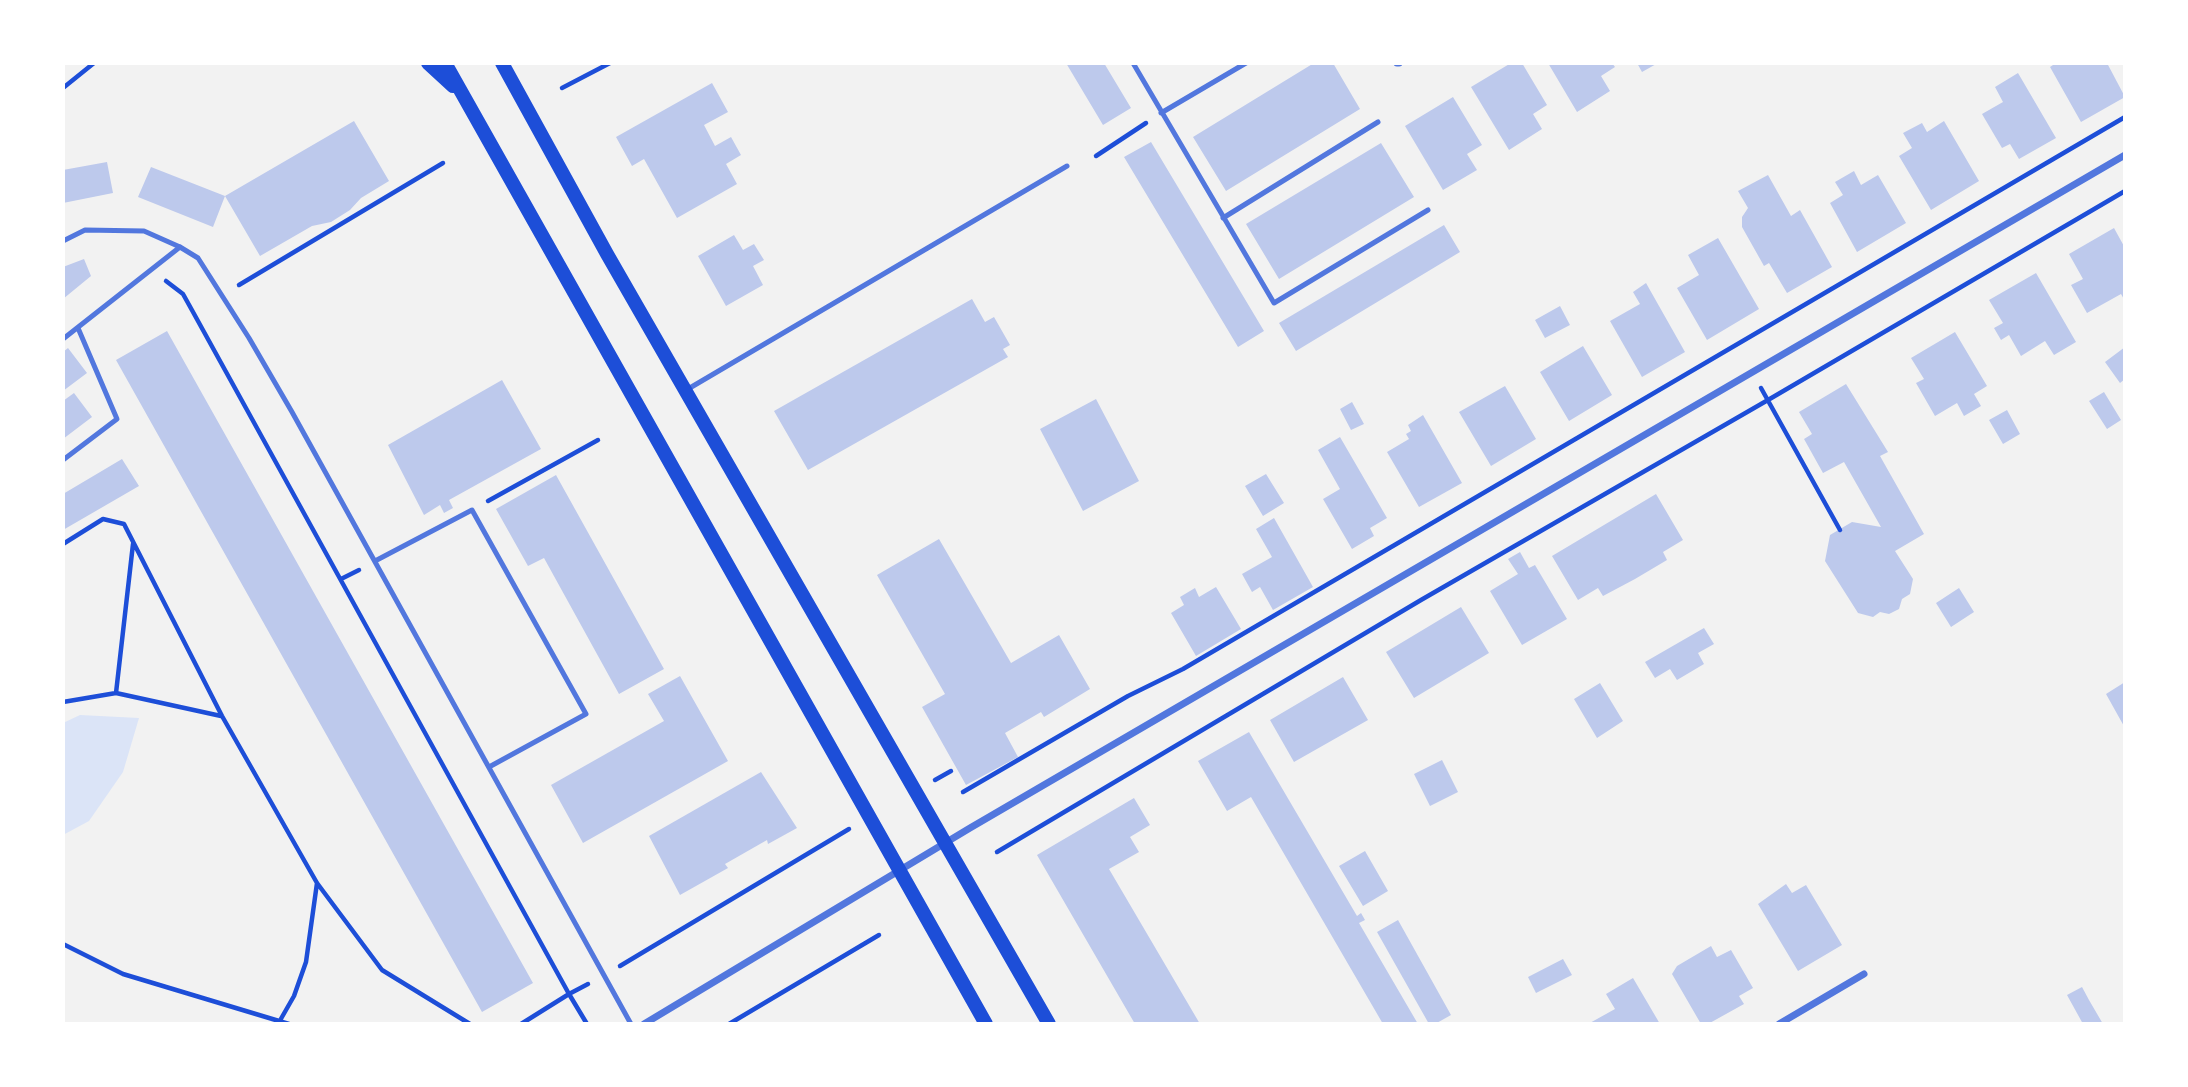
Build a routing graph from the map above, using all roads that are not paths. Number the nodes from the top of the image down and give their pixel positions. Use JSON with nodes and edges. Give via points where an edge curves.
{"nodes":[{"id":1,"x":428,"y":63,"type":"edge"},
{"id":2,"x":445,"y":63,"type":"edge"},
{"id":3,"x":502,"y":63,"type":"edge"},
{"id":4,"x":1132,"y":63,"type":"edge"},
{"id":5,"x":1246,"y":63,"type":"edge"},
{"id":6,"x":464,"y":97,"type":"junction"},
{"id":7,"x":1161,"y":113,"type":"junction"},
{"id":8,"x":1378,"y":122,"type":"dead end"},
{"id":9,"x":2125,"y":155,"type":"edge"},
{"id":10,"x":1067,"y":166,"type":"dead end"},
{"id":11,"x":1427,"y":210,"type":"dead end"},
{"id":12,"x":1223,"y":218,"type":"junction"},
{"id":13,"x":63,"y":241,"type":"edge"},
{"id":14,"x":180,"y":247,"type":"junction"},
{"id":15,"x":78,"y":328,"type":"junction"},
{"id":16,"x":63,"y":339,"type":"edge"},
{"id":17,"x":685,"y":390,"type":"junction"},
{"id":18,"x":63,"y":460,"type":"edge"},
{"id":19,"x":375,"y":561,"type":"junction"},
{"id":20,"x":489,"y":767,"type":"junction"},
{"id":21,"x":946,"y":843,"type":"junction"},
{"id":22,"x":900,"y":873,"type":"junction"},
{"id":23,"x":1864,"y":974,"type":"dead end"},
{"id":24,"x":631,"y":1024,"type":"edge"},
{"id":25,"x":644,"y":1024,"type":"edge"},
{"id":26,"x":986,"y":1024,"type":"edge"},
{"id":27,"x":1049,"y":1024,"type":"edge"},
{"id":28,"x":1779,"y":1024,"type":"edge"}],
"edges":[{"from":1,"to":6,"type":"main road"},
{"from":2,"to":6,"type":"main road"},
{"from":3,"to":17,"type":"main road"},
{"from":4,"to":7,"type":"lane"},
{"from":5,"to":7,"type":"lane"},
{"from":6,"to":22,"type":"main road"},
{"from":7,"to":12,"type":"lane"},
{"from":8,"to":12,"type":"lane"},
{"from":9,"to":21,"type":"street"},
{"from":10,"to":17,"type":"lane"},
{"from":11,"to":12,"type":"lane","via":[[1274,303]]},
{"from":13,"to":14,"type":"lane","via":[[85,230],[144,231]]},
{"from":14,"to":15,"type":"lane"},
{"from":14,"to":19,"type":"lane","via":[[198,258],[222,295]]},
{"from":15,"to":16,"type":"lane"},
{"from":15,"to":18,"type":"lane","via":[[117,419]]},
{"from":17,"to":21,"type":"main road"},
{"from":19,"to":20,"type":"lane"},
{"from":19,"to":20,"type":"lane","via":[[472,510],[586,714]]},
{"from":20,"to":24,"type":"lane"},
{"from":21,"to":22,"type":"street"},
{"from":21,"to":27,"type":"main road"},
{"from":22,"to":25,"type":"street"},
{"from":22,"to":26,"type":"main road"},
{"from":23,"to":28,"type":"street"}]}
